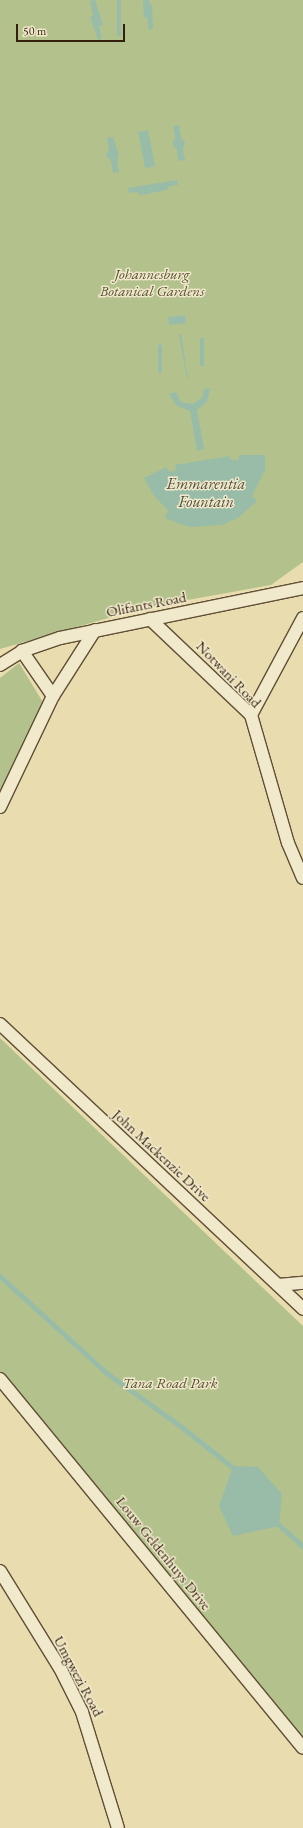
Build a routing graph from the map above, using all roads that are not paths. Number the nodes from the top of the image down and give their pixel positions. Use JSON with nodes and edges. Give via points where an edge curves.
{"nodes":[{"id":1,"x":303,"y":588,"type":"edge"},
{"id":2,"x":303,"y":618,"type":"edge"},
{"id":3,"x":150,"y":619,"type":"junction"},
{"id":4,"x":95,"y":630,"type":"junction"},
{"id":5,"x":22,"y":651,"type":"junction"},
{"id":6,"x":0,"y":665,"type":"edge"},
{"id":7,"x":53,"y":696,"type":"junction"},
{"id":8,"x":251,"y":715,"type":"junction"},
{"id":9,"x":0,"y":807,"type":"edge"},
{"id":10,"x":303,"y":878,"type":"edge"},
{"id":11,"x":0,"y":1024,"type":"edge"},
{"id":12,"x":303,"y":1283,"type":"edge"},
{"id":13,"x":278,"y":1285,"type":"junction"},
{"id":14,"x":303,"y":1309,"type":"edge"},
{"id":15,"x":0,"y":1379,"type":"edge"},
{"id":16,"x":0,"y":1571,"type":"edge"},
{"id":17,"x":303,"y":1748,"type":"edge"},
{"id":18,"x":118,"y":1828,"type":"edge"}],
"edges":[{"from":1,"to":3,"type":"street","name":"Olifants Road"},
{"from":2,"to":8,"type":"street"},
{"from":3,"to":4,"type":"street","name":"Olifants Road"},
{"from":3,"to":8,"type":"street","name":"Notwani Road"},
{"from":4,"to":5,"type":"street","name":"Olifants Road"},
{"from":4,"to":7,"type":"street"},
{"from":5,"to":6,"type":"street","name":"Olifants Road"},
{"from":5,"to":7,"type":"street"},
{"from":7,"to":9,"type":"street"},
{"from":8,"to":10,"type":"street","name":"Notwani Road","via":[[288,843]]},
{"from":11,"to":13,"type":"street","name":"John Mackenzie Drive"},
{"from":12,"to":13,"type":"street"},
{"from":13,"to":14,"type":"street","name":"John Mackenzie Drive"},
{"from":15,"to":17,"type":"street","name":"Louw Geldenhuys Drive"},
{"from":16,"to":18,"type":"street","name":"Umgwezi Road","via":[[60,1668],[82,1712]]}]}
